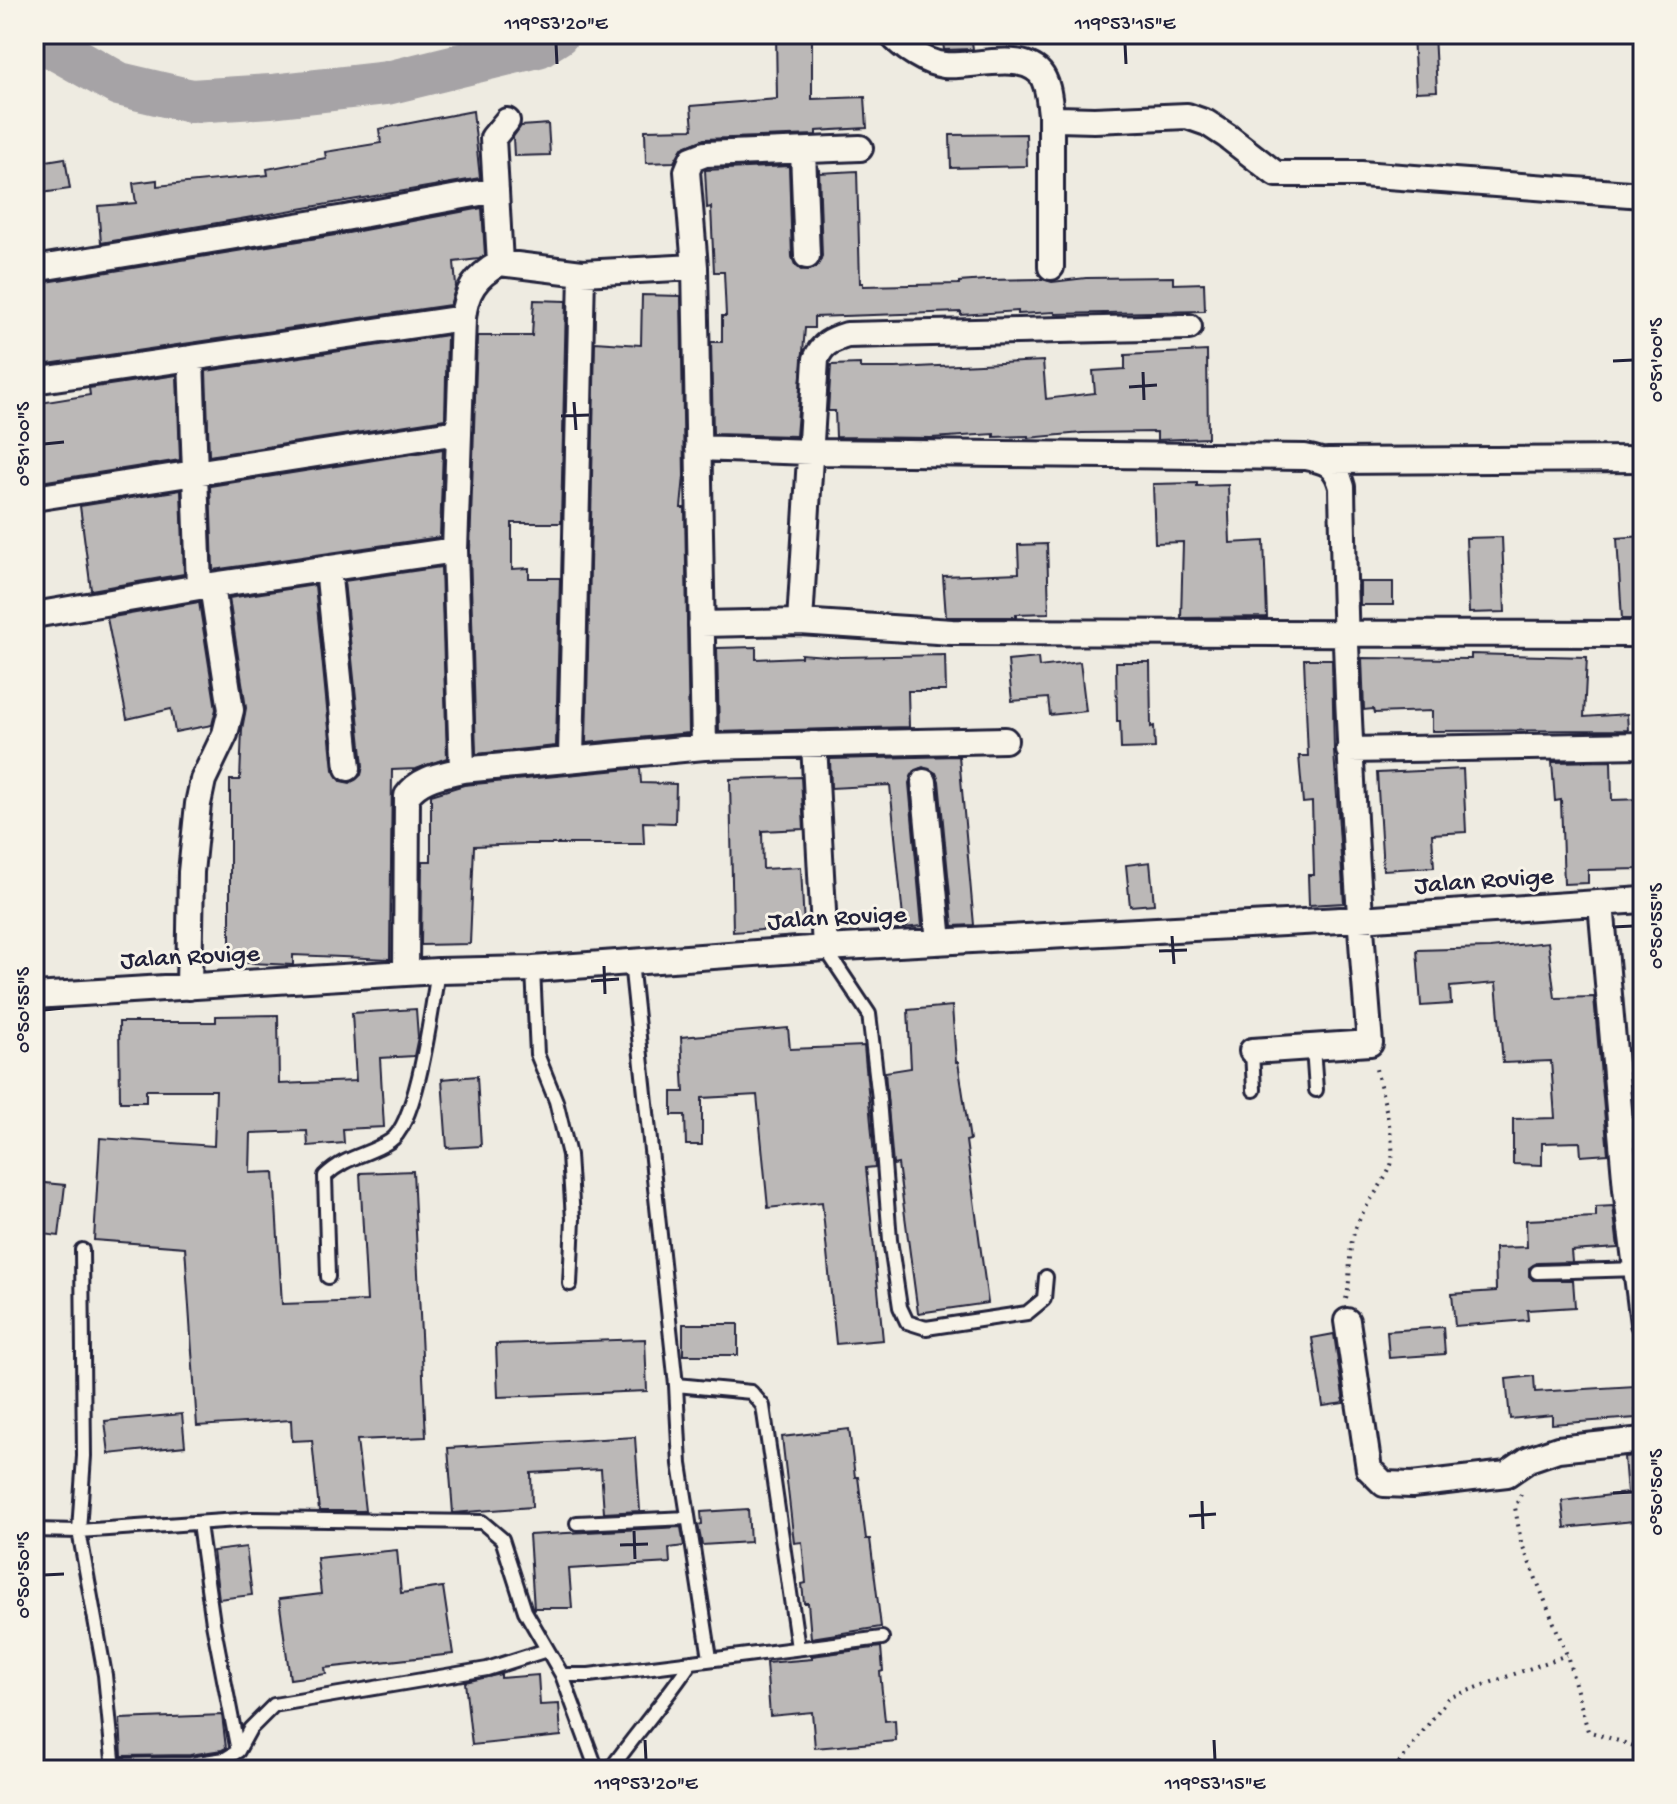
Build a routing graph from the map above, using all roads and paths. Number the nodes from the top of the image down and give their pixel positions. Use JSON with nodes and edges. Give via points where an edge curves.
{"nodes":[{"id":1,"x":891,"y":34,"type":"edge"},
{"id":2,"x":1051,"y":114,"type":"junction"},
{"id":3,"x":507,"y":121,"type":"dead end"},
{"id":4,"x":860,"y":148,"type":"dead end"},
{"id":5,"x":803,"y":152,"type":"junction"},
{"id":6,"x":496,"y":190,"type":"junction"},
{"id":7,"x":1643,"y":195,"type":"edge"},
{"id":8,"x":807,"y":256,"type":"dead end"},
{"id":9,"x":500,"y":263,"type":"junction"},
{"id":10,"x":695,"y":267,"type":"junction"},
{"id":11,"x":1051,"y":267,"type":"dead end"},
{"id":12,"x":34,"y":269,"type":"edge"},
{"id":13,"x":582,"y":273,"type":"junction"},
{"id":14,"x":463,"y":318,"type":"junction"},
{"id":15,"x":1189,"y":327,"type":"dead end"},
{"id":16,"x":191,"y":358,"type":"junction"},
{"id":17,"x":34,"y":381,"type":"edge"},
{"id":18,"x":458,"y":432,"type":"junction"},
{"id":19,"x":698,"y":448,"type":"junction"},
{"id":20,"x":811,"y":452,"type":"junction"},
{"id":21,"x":1643,"y":459,"type":"edge"},
{"id":22,"x":1328,"y":461,"type":"junction"},
{"id":23,"x":197,"y":472,"type":"junction"},
{"id":24,"x":34,"y":498,"type":"edge"},
{"id":25,"x":455,"y":550,"type":"junction"},
{"id":26,"x":328,"y":568,"type":"junction"},
{"id":27,"x":206,"y":586,"type":"junction"},
{"id":28,"x":34,"y":615,"type":"edge"},
{"id":29,"x":800,"y":622,"type":"junction"},
{"id":30,"x":701,"y":624,"type":"junction"},
{"id":31,"x":1346,"y":633,"type":"junction"},
{"id":32,"x":1643,"y":634,"type":"edge"},
{"id":33,"x":1005,"y":740,"type":"dead end"},
{"id":34,"x":814,"y":744,"type":"junction"},
{"id":35,"x":1643,"y":745,"type":"edge"},
{"id":36,"x":704,"y":747,"type":"junction"},
{"id":37,"x":1349,"y":750,"type":"junction"},
{"id":38,"x":571,"y":758,"type":"junction"},
{"id":39,"x":348,"y":768,"type":"dead end"},
{"id":40,"x":462,"y":770,"type":"junction"},
{"id":41,"x":924,"y":782,"type":"dead end"},
{"id":42,"x":1643,"y":900,"type":"edge"},
{"id":43,"x":1601,"y":903,"type":"junction"},
{"id":44,"x":1359,"y":919,"type":"junction"},
{"id":45,"x":939,"y":942,"type":"junction"},
{"id":46,"x":825,"y":948,"type":"junction"},
{"id":47,"x":631,"y":962,"type":"junction"},
{"id":48,"x":533,"y":969,"type":"junction"},
{"id":49,"x":438,"y":971,"type":"junction"},
{"id":50,"x":406,"y":973,"type":"junction"},
{"id":51,"x":189,"y":987,"type":"junction"},
{"id":52,"x":34,"y":996,"type":"edge"},
{"id":53,"x":1370,"y":1043,"type":"junction"},
{"id":54,"x":1313,"y":1047,"type":"junction"},
{"id":55,"x":1252,"y":1051,"type":"joint"},
{"id":56,"x":1254,"y":1090,"type":"dead end"},
{"id":57,"x":1316,"y":1090,"type":"dead end"},
{"id":58,"x":82,"y":1250,"type":"dead end"},
{"id":59,"x":1640,"y":1269,"type":"edge"},
{"id":60,"x":1537,"y":1272,"type":"dead end"},
{"id":61,"x":328,"y":1277,"type":"dead end"},
{"id":62,"x":1046,"y":1277,"type":"dead end"},
{"id":63,"x":570,"y":1284,"type":"dead end"},
{"id":64,"x":1347,"y":1321,"type":"joint"},
{"id":65,"x":1643,"y":1323,"type":"edge"},
{"id":66,"x":676,"y":1385,"type":"junction"},
{"id":67,"x":1643,"y":1440,"type":"edge"},
{"id":68,"x":1529,"y":1459,"type":"junction"},
{"id":69,"x":688,"y":1518,"type":"junction"},
{"id":70,"x":577,"y":1523,"type":"dead end"},
{"id":71,"x":199,"y":1524,"type":"junction"},
{"id":72,"x":34,"y":1530,"type":"edge"},
{"id":73,"x":79,"y":1531,"type":"junction"},
{"id":74,"x":882,"y":1638,"type":"dead end"},
{"id":75,"x":798,"y":1648,"type":"junction"},
{"id":76,"x":547,"y":1650,"type":"junction"},
{"id":77,"x":1567,"y":1655,"type":"junction"},
{"id":78,"x":710,"y":1658,"type":"junction"},
{"id":79,"x":691,"y":1662,"type":"junction"},
{"id":80,"x":562,"y":1675,"type":"junction"},
{"id":81,"x":1643,"y":1749,"type":"edge"},
{"id":82,"x":238,"y":1751,"type":"junction"},
{"id":83,"x":114,"y":1768,"type":"edge"},
{"id":84,"x":597,"y":1770,"type":"edge"},
{"id":85,"x":610,"y":1770,"type":"edge"},
{"id":86,"x":1394,"y":1770,"type":"edge"}],
"edges":[{"from":1,"to":2,"type":"street","via":[[942,65],[1026,64],[1040,72]]},
{"from":2,"to":7,"type":"street","via":[[1094,120],[1187,116],[1227,136],[1276,174],[1361,174]]},
{"from":2,"to":11,"type":"street"},
{"from":3,"to":6,"type":"street","via":[[493,138]]},
{"from":4,"to":5,"type":"street"},
{"from":5,"to":8,"type":"street"},
{"from":5,"to":10,"type":"street","via":[[705,154],[692,159],[687,187]]},
{"from":6,"to":9,"type":"street"},
{"from":6,"to":12,"type":"street"},
{"from":9,"to":13,"type":"street"},
{"from":9,"to":14,"type":"street","via":[[473,283]]},
{"from":10,"to":13,"type":"street"},
{"from":10,"to":19,"type":"street"},
{"from":13,"to":38,"type":"street"},
{"from":14,"to":16,"type":"street"},
{"from":14,"to":18,"type":"street"},
{"from":15,"to":20,"type":"street","via":[[847,335],[829,340],[816,359]]},
{"from":16,"to":17,"type":"street"},
{"from":16,"to":23,"type":"street"},
{"from":18,"to":23,"type":"street"},
{"from":18,"to":25,"type":"street"},
{"from":19,"to":20,"type":"street"},
{"from":19,"to":30,"type":"street"},
{"from":20,"to":22,"type":"street"},
{"from":20,"to":29,"type":"street"},
{"from":21,"to":22,"type":"street"},
{"from":22,"to":31,"type":"street","via":[[1338,470],[1342,487]]},
{"from":23,"to":24,"type":"street"},
{"from":23,"to":27,"type":"street"},
{"from":25,"to":26,"type":"street"},
{"from":25,"to":40,"type":"street"},
{"from":26,"to":27,"type":"street"},
{"from":26,"to":39,"type":"street"},
{"from":27,"to":28,"type":"street"},
{"from":27,"to":51,"type":"street","via":[[231,710],[198,804]]},
{"from":29,"to":30,"type":"street"},
{"from":29,"to":31,"type":"street","via":[[952,632]]},
{"from":30,"to":36,"type":"street"},
{"from":31,"to":32,"type":"street"},
{"from":31,"to":37,"type":"street"},
{"from":33,"to":34,"type":"street"},
{"from":34,"to":36,"type":"street"},
{"from":34,"to":46,"type":"street"},
{"from":35,"to":37,"type":"street"},
{"from":36,"to":38,"type":"street"},
{"from":37,"to":44,"type":"street"},
{"from":38,"to":40,"type":"street"},
{"from":40,"to":50,"type":"street","via":[[413,786],[407,796]]},
{"from":41,"to":45,"type":"street"},
{"from":42,"to":43,"type":"street","name":"Jalan Rovige"},
{"from":43,"to":44,"type":"street","name":"Jalan Rovige"},
{"from":43,"to":59,"type":"street","via":[[1626,1189]]},
{"from":44,"to":45,"type":"street","name":"Jalan Rovige"},
{"from":44,"to":53,"type":"street"},
{"from":45,"to":46,"type":"street","name":"Jalan Rovige"},
{"from":46,"to":47,"type":"street","name":"Jalan Rovige"},
{"from":46,"to":62,"type":"lane","via":[[869,1014],[890,1240],[907,1322],[926,1328],[1027,1313],[1044,1299]]},
{"from":47,"to":48,"type":"street","name":"Jalan Rovige"},
{"from":47,"to":66,"type":"lane"},
{"from":48,"to":49,"type":"street","name":"Jalan Rovige"},
{"from":48,"to":63,"type":"lane","via":[[537,1054],[569,1155]]},
{"from":49,"to":50,"type":"street","name":"Jalan Rovige"},
{"from":49,"to":61,"type":"lane","via":[[412,1108],[392,1140],[340,1162],[325,1176]]},
{"from":50,"to":51,"type":"street","name":"Jalan Rovige"},
{"from":51,"to":52,"type":"street","name":"Jalan Rovige"},
{"from":53,"to":54,"type":"street"},
{"from":53,"to":64,"type":"path","via":[[1390,1129],[1392,1165],[1349,1248]]},
{"from":54,"to":55,"type":"street"},
{"from":54,"to":57,"type":"lane"},
{"from":55,"to":56,"type":"lane"},
{"from":58,"to":73,"type":"lane","via":[[84,1456]]},
{"from":59,"to":60,"type":"lane"},
{"from":59,"to":65,"type":"street"},
{"from":64,"to":68,"type":"street","via":[[1369,1469],[1376,1478],[1384,1484],[1452,1482],[1507,1474]]},
{"from":66,"to":69,"type":"lane"},
{"from":66,"to":75,"type":"lane","via":[[751,1392],[763,1406]]},
{"from":67,"to":68,"type":"street","via":[[1558,1449]]},
{"from":68,"to":77,"type":"path","via":[[1529,1477],[1515,1507],[1521,1542]]},
{"from":69,"to":70,"type":"lane"},
{"from":69,"to":78,"type":"lane"},
{"from":71,"to":73,"type":"lane"},
{"from":71,"to":76,"type":"lane","via":[[252,1519],[482,1522],[502,1539],[525,1611]]},
{"from":71,"to":82,"type":"lane"},
{"from":72,"to":73,"type":"lane"},
{"from":73,"to":83,"type":"lane","via":[[105,1675]]},
{"from":74,"to":75,"type":"lane"},
{"from":75,"to":78,"type":"lane"},
{"from":76,"to":80,"type":"lane"},
{"from":76,"to":82,"type":"lane","via":[[487,1669],[274,1705],[250,1729]]},
{"from":77,"to":81,"type":"path","via":[[1588,1731]]},
{"from":77,"to":86,"type":"path","via":[[1448,1698]]},
{"from":78,"to":79,"type":"lane"},
{"from":79,"to":80,"type":"lane"},
{"from":79,"to":85,"type":"lane"},
{"from":80,"to":84,"type":"lane"},
{"from":82,"to":83,"type":"lane","via":[[225,1759],[191,1764]]}]}
